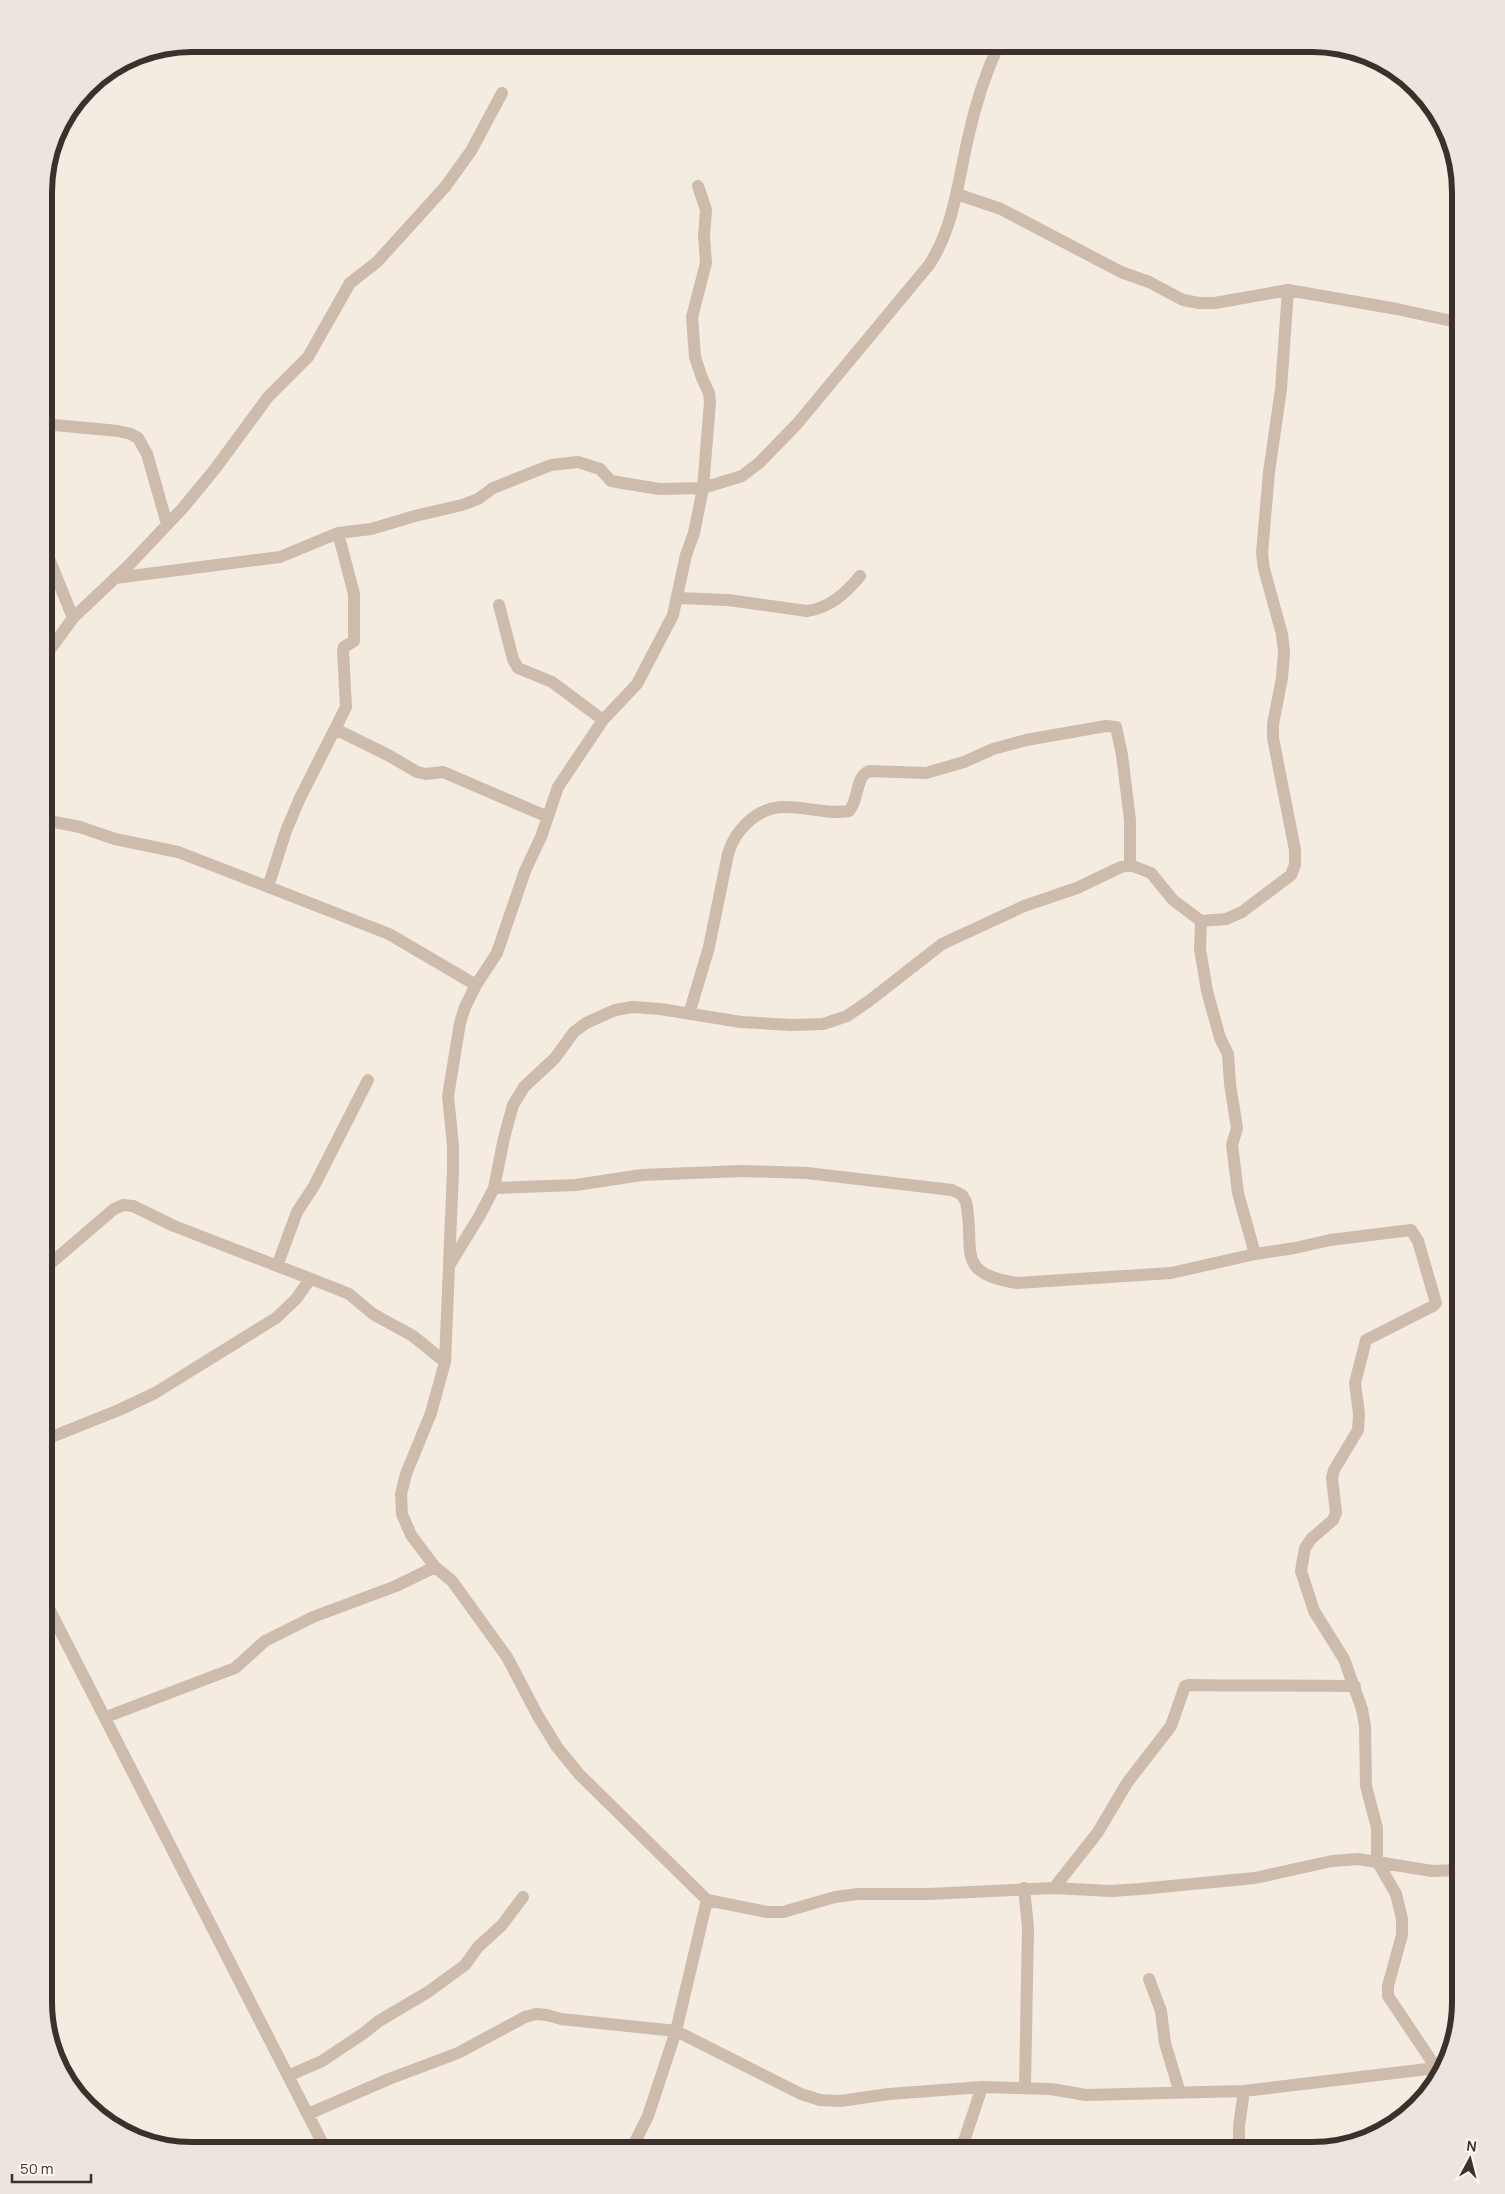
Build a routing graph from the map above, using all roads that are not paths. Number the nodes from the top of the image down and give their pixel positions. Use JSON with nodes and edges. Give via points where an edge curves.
{"nodes":[{"id":1,"x":996,"y":53,"type":"edge"},
{"id":2,"x":502,"y":93,"type":"dead end"},
{"id":3,"x":698,"y":186,"type":"dead end"},
{"id":4,"x":957,"y":194,"type":"junction"},
{"id":5,"x":1288,"y":290,"type":"junction"},
{"id":6,"x":1452,"y":321,"type":"edge"},
{"id":7,"x":53,"y":425,"type":"edge"},
{"id":8,"x":703,"y":488,"type":"junction"},
{"id":9,"x":167,"y":524,"type":"junction"},
{"id":10,"x":338,"y":533,"type":"junction"},
{"id":11,"x":53,"y":568,"type":"edge"},
{"id":12,"x":860,"y":576,"type":"dead end"},
{"id":13,"x":115,"y":578,"type":"junction"},
{"id":14,"x":678,"y":598,"type":"junction"},
{"id":15,"x":499,"y":605,"type":"dead end"},
{"id":16,"x":73,"y":618,"type":"junction"},
{"id":17,"x":53,"y":646,"type":"edge"},
{"id":18,"x":603,"y":720,"type":"junction"},
{"id":19,"x":335,"y":729,"type":"junction"},
{"id":20,"x":548,"y":817,"type":"junction"},
{"id":21,"x":53,"y":822,"type":"edge"},
{"id":22,"x":1130,"y":865,"type":"junction"},
{"id":23,"x":268,"y":887,"type":"junction"},
{"id":24,"x":1201,"y":921,"type":"junction"},
{"id":25,"x":476,"y":985,"type":"junction"},
{"id":26,"x":689,"y":1014,"type":"junction"},
{"id":27,"x":368,"y":1080,"type":"dead end"},
{"id":28,"x":494,"y":1188,"type":"junction"},
{"id":29,"x":1255,"y":1254,"type":"junction"},
{"id":30,"x":53,"y":1261,"type":"edge"},
{"id":31,"x":277,"y":1266,"type":"junction"},
{"id":32,"x":449,"y":1266,"type":"junction"},
{"id":33,"x":310,"y":1280,"type":"junction"},
{"id":34,"x":444,"y":1362,"type":"junction"},
{"id":35,"x":53,"y":1436,"type":"edge"},
{"id":36,"x":435,"y":1567,"type":"junction"},
{"id":37,"x":53,"y":1616,"type":"edge"},
{"id":38,"x":1355,"y":1686,"type":"junction"},
{"id":39,"x":106,"y":1717,"type":"junction"},
{"id":40,"x":1377,"y":1861,"type":"junction"},
{"id":41,"x":1452,"y":1870,"type":"edge"},
{"id":42,"x":1024,"y":1888,"type":"junction"},
{"id":43,"x":1054,"y":1888,"type":"junction"},
{"id":44,"x":523,"y":1897,"type":"dead end"},
{"id":45,"x":707,"y":1900,"type":"junction"},
{"id":46,"x":1149,"y":1979,"type":"dead end"},
{"id":47,"x":676,"y":2031,"type":"junction"},
{"id":48,"x":1436,"y":2068,"type":"edge"},
{"id":49,"x":1434,"y":2073,"type":"edge"},
{"id":50,"x":288,"y":2076,"type":"junction"},
{"id":51,"x":982,"y":2087,"type":"junction"},
{"id":52,"x":1025,"y":2087,"type":"junction"},
{"id":53,"x":1244,"y":2091,"type":"junction"},
{"id":54,"x":1180,"y":2093,"type":"junction"},
{"id":55,"x":308,"y":2114,"type":"junction"},
{"id":56,"x":322,"y":2141,"type":"edge"},
{"id":57,"x":636,"y":2141,"type":"edge"},
{"id":58,"x":964,"y":2142,"type":"edge"},
{"id":59,"x":1239,"y":2142,"type":"edge"}],
"edges":[{"from":1,"to":4,"type":"street","via":[[979,94]]},
{"from":2,"to":9,"type":"street","via":[[471,151],[444,187],[377,262],[350,284],[308,357],[268,397],[215,469]]},
{"from":3,"to":8,"type":"street","via":[[706,210],[706,263],[692,317],[695,357],[710,402]]},
{"from":4,"to":5,"type":"street","via":[[1001,209],[1121,272],[1183,300],[1215,303]]},
{"from":4,"to":8,"type":"street","via":[[940,250],[797,424],[760,463],[742,476]]},
{"from":5,"to":6,"type":"street"},
{"from":5,"to":24,"type":"street","via":[[1282,381],[1262,553],[1284,652],[1273,738],[1295,850],[1295,865],[1291,875],[1242,912],[1226,919]]},
{"from":7,"to":9,"type":"street","via":[[118,431],[138,438],[147,454]]},
{"from":8,"to":10,"type":"street","via":[[659,489],[611,481],[600,469],[578,462],[551,465],[493,488],[462,505],[371,529]]},
{"from":8,"to":14,"type":"street"},
{"from":9,"to":13,"type":"street"},
{"from":10,"to":13,"type":"street","via":[[280,557]]},
{"from":10,"to":19,"type":"street","via":[[354,594],[354,632],[353,643],[343,651],[347,700]]},
{"from":11,"to":16,"type":"street"},
{"from":12,"to":14,"type":"street","via":[[831,604],[819,610]]},
{"from":13,"to":16,"type":"street"},
{"from":14,"to":18,"type":"street","via":[[673,615],[637,684]]},
{"from":15,"to":18,"type":"street","via":[[518,668],[552,682]]},
{"from":16,"to":17,"type":"street"},
{"from":18,"to":20,"type":"street","via":[[558,787]]},
{"from":19,"to":20,"type":"street","via":[[417,772],[443,772]]},
{"from":19,"to":23,"type":"street","via":[[300,798]]},
{"from":20,"to":25,"type":"street","via":[[525,870],[497,953]]},
{"from":21,"to":23,"type":"street","via":[[178,852]]},
{"from":22,"to":24,"type":"street","via":[[1151,873],[1173,900]]},
{"from":22,"to":26,"type":"street","via":[[1024,906],[942,944],[848,1016],[823,1024],[792,1025]]},
{"from":22,"to":26,"type":"street","via":[[1130,820],[1116,727],[1026,740],[926,773],[869,771],[861,778],[849,810],[781,806],[753,817],[738,831],[731,842],[709,947]]},
{"from":23,"to":25,"type":"street","via":[[389,934]]},
{"from":24,"to":29,"type":"street","via":[[1200,949],[1204,973],[1214,1019],[1228,1054],[1237,1128],[1232,1145],[1238,1193]]},
{"from":25,"to":32,"type":"street","via":[[460,1023],[448,1096],[453,1146]]},
{"from":26,"to":28,"type":"street","via":[[633,1007],[615,1010],[574,1032],[555,1058],[524,1087],[513,1105]]},
{"from":27,"to":31,"type":"street","via":[[314,1186],[297,1212]]},
{"from":28,"to":29,"type":"street","via":[[584,1184],[642,1174],[742,1171],[807,1173],[952,1190],[962,1195],[966,1202],[972,1262],[980,1273],[996,1280],[1017,1283],[1171,1273]]},
{"from":28,"to":32,"type":"street"},
{"from":29,"to":38,"type":"street","via":[[1354,1236],[1411,1230],[1418,1241],[1435,1298],[1433,1306],[1366,1340],[1355,1383],[1358,1430],[1332,1478],[1334,1520],[1311,1539],[1302,1557],[1309,1601],[1344,1659]]},
{"from":30,"to":31,"type":"street","via":[[114,1209],[124,1205]]},
{"from":31,"to":33,"type":"street"},
{"from":32,"to":34,"type":"street"},
{"from":33,"to":34,"type":"street","via":[[348,1294],[373,1314],[413,1336]]},
{"from":33,"to":35,"type":"street","via":[[296,1300],[276,1318],[155,1393]]},
{"from":34,"to":36,"type":"street","via":[[431,1413],[401,1494],[402,1514],[412,1535]]},
{"from":36,"to":39,"type":"street","via":[[265,1641],[234,1668]]},
{"from":36,"to":45,"type":"street","via":[[452,1581],[507,1657],[538,1716],[579,1774]]},
{"from":37,"to":39,"type":"street"},
{"from":38,"to":40,"type":"street","via":[[1365,1726],[1366,1786],[1377,1828]]},
{"from":38,"to":43,"type":"street","via":[[1185,1686],[1171,1726],[1127,1783],[1098,1832]]},
{"from":39,"to":50,"type":"street"},
{"from":40,"to":41,"type":"street","via":[[1432,1871]]},
{"from":40,"to":43,"type":"street","via":[[1332,1861],[1255,1878],[1199,1885],[1112,1891]]},
{"from":40,"to":48,"type":"street","via":[[1396,1894],[1402,1919],[1402,1935],[1388,1996]]},
{"from":42,"to":43,"type":"street"},
{"from":42,"to":45,"type":"street","via":[[928,1894],[858,1894],[782,1912]]},
{"from":42,"to":52,"type":"street","via":[[1028,1928]]},
{"from":44,"to":50,"type":"street","via":[[465,1965],[322,2061]]},
{"from":45,"to":47,"type":"street"},
{"from":46,"to":54,"type":"street","via":[[1161,2011],[1165,2043]]},
{"from":47,"to":51,"type":"street","via":[[801,2094],[820,2100],[840,2101]]},
{"from":47,"to":55,"type":"street","via":[[571,2021],[536,2014],[458,2053]]},
{"from":47,"to":57,"type":"street","via":[[648,2116]]},
{"from":49,"to":53,"type":"street"},
{"from":50,"to":55,"type":"street"},
{"from":51,"to":52,"type":"street"},
{"from":51,"to":58,"type":"street"},
{"from":52,"to":54,"type":"street","via":[[1086,2095]]},
{"from":53,"to":54,"type":"street"},
{"from":53,"to":59,"type":"street"},
{"from":55,"to":56,"type":"street"}]}
